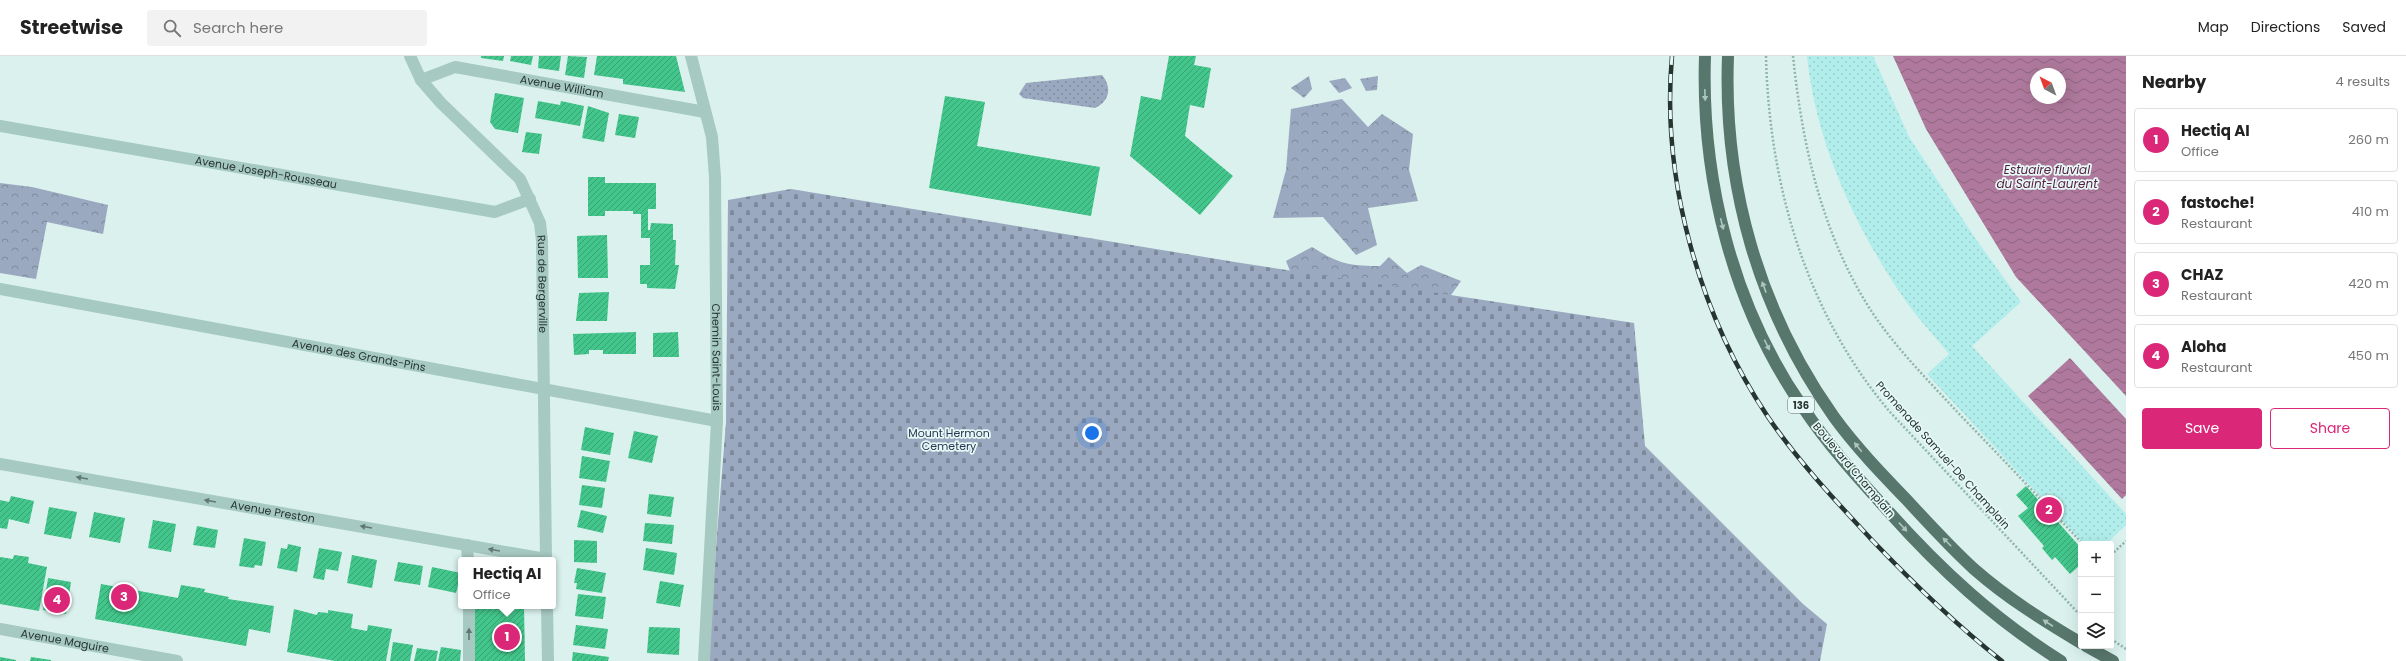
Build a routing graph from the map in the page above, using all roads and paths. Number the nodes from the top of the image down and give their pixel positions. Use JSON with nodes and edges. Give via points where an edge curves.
{"nodes":[{"id":1,"x":410,"y":56,"type":"edge"},
{"id":2,"x":691,"y":56,"type":"edge"},
{"id":3,"x":1705,"y":56,"type":"edge"},
{"id":4,"x":1728,"y":56,"type":"edge"},
{"id":5,"x":1766,"y":56,"type":"edge"},
{"id":6,"x":1793,"y":56,"type":"edge"},
{"id":7,"x":420,"y":80,"type":"junction"},
{"id":8,"x":705,"y":112,"type":"junction"},
{"id":9,"x":0,"y":126,"type":"edge"},
{"id":10,"x":530,"y":199,"type":"junction"},
{"id":11,"x":0,"y":289,"type":"edge"},
{"id":12,"x":543,"y":390,"type":"junction"},
{"id":13,"x":717,"y":421,"type":"junction"},
{"id":14,"x":0,"y":464,"type":"edge"},
{"id":15,"x":2081,"y":541,"type":"edge"},
{"id":16,"x":2126,"y":541,"type":"edge"},
{"id":17,"x":467,"y":545,"type":"junction"},
{"id":18,"x":2114,"y":552,"type":"edge"},
{"id":19,"x":468,"y":557,"type":"edge"},
{"id":20,"x":535,"y":557,"type":"edge"},
{"id":21,"x":546,"y":557,"type":"edge"},
{"id":22,"x":469,"y":609,"type":"edge"},
{"id":23,"x":547,"y":609,"type":"edge"},
{"id":24,"x":2078,"y":613,"type":"edge"},
{"id":25,"x":0,"y":629,"type":"edge"},
{"id":26,"x":2078,"y":641,"type":"edge"},
{"id":27,"x":2114,"y":641,"type":"edge"},
{"id":28,"x":2091,"y":649,"type":"edge"},
{"id":29,"x":2126,"y":649,"type":"edge"},
{"id":30,"x":150,"y":659,"type":"edge"},
{"id":31,"x":177,"y":661,"type":"edge"},
{"id":32,"x":469,"y":661,"type":"edge"},
{"id":33,"x":548,"y":661,"type":"edge"},
{"id":34,"x":704,"y":661,"type":"edge"},
{"id":35,"x":2061,"y":661,"type":"edge"},
{"id":36,"x":2113,"y":661,"type":"edge"}],
"edges":[{"from":1,"to":7,"type":"street","name":"Rue de Bergerville"},
{"from":2,"to":8,"type":"street","name":"Chemin Saint-Louis"},
{"from":3,"to":35,"type":"main road","name":"Boulevard Champlain","number":"136","one_way":true,"via":[[1706,114],[1711,167],[1721,222],[1736,274],[1755,320],[1786,380],[1826,440],[1911,537],[1972,596],[2011,628]]},
{"from":26,"to":4,"type":"main road","name":"Boulevard Champlain","number":"136","one_way":true,"via":[[2028,610],[1974,569],[1861,450],[1814,386],[1771,306],[1751,250],[1730,148]]},
{"from":5,"to":24,"type":"path","name":"Promenade Samuel-De Champlain","via":[[1770,130],[1778,178],[1789,220],[1805,269],[1846,351],[1873,392],[1890,412]]},
{"from":6,"to":15,"type":"path","via":[[1798,107],[1808,159],[1824,213],[1844,261],[1866,301],[1888,334],[1928,380]]},
{"from":7,"to":8,"type":"street","name":"Avenue William","via":[[454,67]]},
{"from":7,"to":10,"type":"street","name":"Rue de Bergerville","via":[[520,179]]},
{"from":8,"to":13,"type":"street","name":"Chemin Saint-Louis","via":[[712,137],[715,177]]},
{"from":9,"to":10,"type":"street","name":"Avenue Joseph-Rousseau","via":[[495,212]]},
{"from":10,"to":12,"type":"street","name":"Rue de Bergerville","via":[[540,223],[542,241]]},
{"from":11,"to":12,"type":"street","name":"Avenue des Grands-Pins"},
{"from":12,"to":13,"type":"street","name":"Avenue des Grands-Pins"},
{"from":12,"to":21,"type":"street","name":"Rue de Bergerville"},
{"from":13,"to":34,"type":"street","name":"Chemin Saint-Louis"},
{"from":17,"to":14,"type":"street","name":"Avenue Preston","one_way":true},
{"from":16,"to":18,"type":"path"},
{"from":17,"to":19,"type":"street"},
{"from":20,"to":17,"type":"street","name":"Avenue Preston","one_way":true},
{"from":32,"to":22,"type":"street","one_way":true},
{"from":23,"to":33,"type":"street"},
{"from":25,"to":30,"type":"street","name":"Avenue Maguire"},
{"from":27,"to":29,"type":"path"},
{"from":28,"to":36,"type":"main road"},
{"from":30,"to":31,"type":"street","name":"Avenue Maguire"}]}
